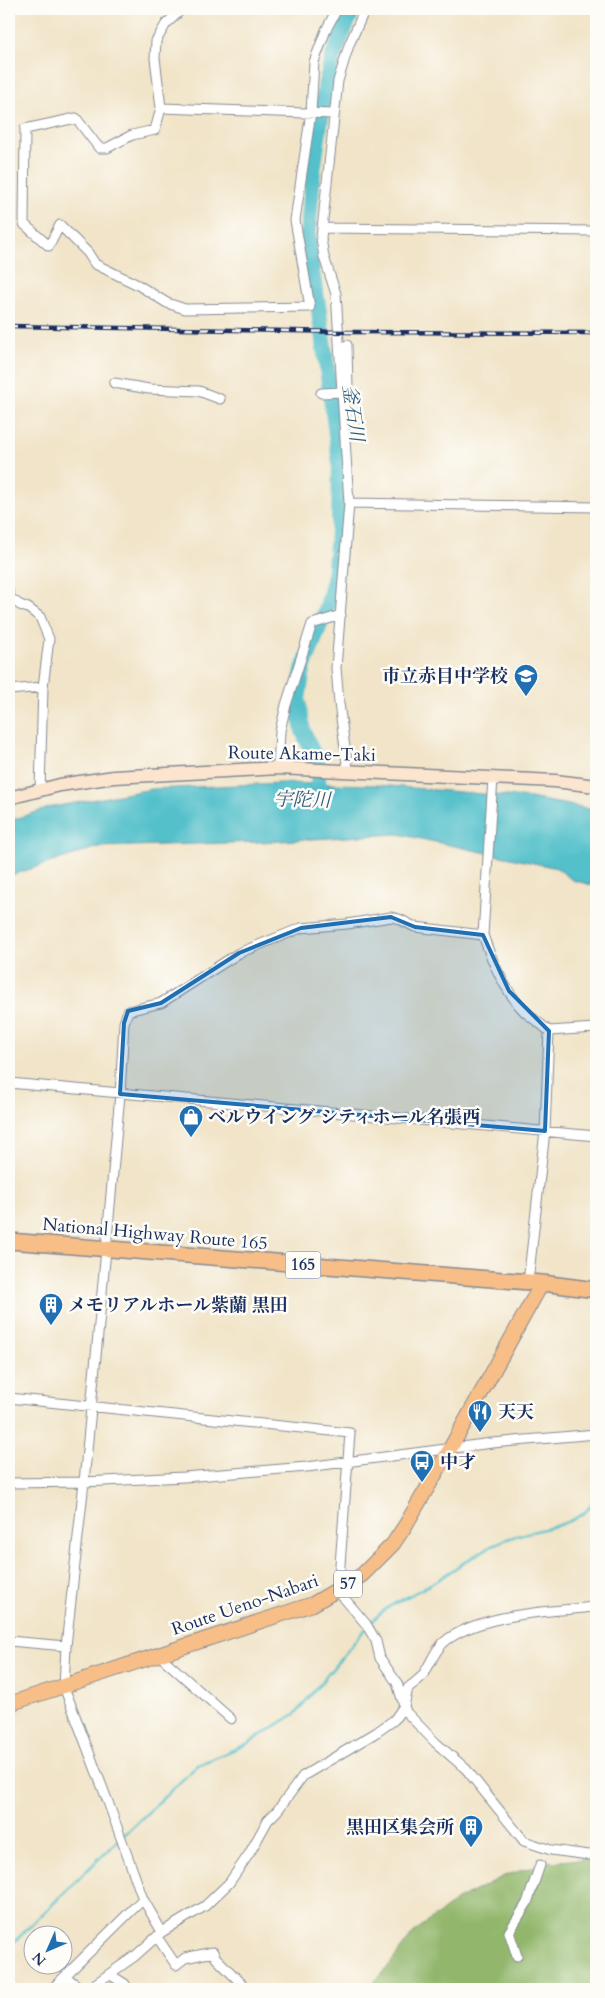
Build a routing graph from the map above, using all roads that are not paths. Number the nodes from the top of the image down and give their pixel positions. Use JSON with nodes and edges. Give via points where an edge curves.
{"nodes":[{"id":1,"x":182,"y":9,"type":"edge"},
{"id":2,"x":337,"y":9,"type":"edge"},
{"id":3,"x":365,"y":9,"type":"edge"},
{"id":4,"x":161,"y":108,"type":"junction"},
{"id":5,"x":313,"y":112,"type":"junction"},
{"id":6,"x":331,"y":114,"type":"junction"},
{"id":7,"x":322,"y":228,"type":"junction"},
{"id":8,"x":596,"y":231,"type":"edge"},
{"id":9,"x":346,"y":346,"type":"dead end"},
{"id":10,"x":114,"y":383,"type":"dead end"},
{"id":11,"x":339,"y":392,"type":"junction"},
{"id":12,"x":322,"y":393,"type":"dead end"},
{"id":13,"x":220,"y":399,"type":"dead end"},
{"id":14,"x":349,"y":503,"type":"junction"},
{"id":15,"x":596,"y":507,"type":"edge"},
{"id":16,"x":9,"y":594,"type":"edge"},
{"id":17,"x":341,"y":615,"type":"junction"},
{"id":18,"x":43,"y":687,"type":"junction"},
{"id":19,"x":9,"y":690,"type":"edge"},
{"id":20,"x":278,"y":768,"type":"junction"},
{"id":21,"x":348,"y":770,"type":"junction"},
{"id":22,"x":493,"y":781,"type":"junction"},
{"id":23,"x":596,"y":786,"type":"edge"},
{"id":24,"x":40,"y":790,"type":"junction"},
{"id":25,"x":9,"y":798,"type":"edge"},
{"id":26,"x":483,"y":934,"type":"junction"},
{"id":27,"x":596,"y":1028,"type":"edge"},
{"id":28,"x":549,"y":1031,"type":"junction"},
{"id":29,"x":9,"y":1083,"type":"edge"},
{"id":30,"x":120,"y":1094,"type":"junction"},
{"id":31,"x":545,"y":1131,"type":"junction"},
{"id":32,"x":596,"y":1136,"type":"edge"},
{"id":33,"x":9,"y":1241,"type":"edge"},
{"id":34,"x":106,"y":1250,"type":"junction"},
{"id":35,"x":535,"y":1283,"type":"junction"},
{"id":36,"x":596,"y":1290,"type":"edge"},
{"id":37,"x":9,"y":1398,"type":"edge"},
{"id":38,"x":91,"y":1406,"type":"junction"},
{"id":39,"x":596,"y":1434,"type":"edge"},
{"id":40,"x":450,"y":1449,"type":"junction"},
{"id":41,"x":348,"y":1462,"type":"junction"},
{"id":42,"x":84,"y":1482,"type":"junction"},
{"id":43,"x":9,"y":1483,"type":"edge"},
{"id":44,"x":338,"y":1591,"type":"junction"},
{"id":45,"x":596,"y":1608,"type":"edge"},
{"id":46,"x":9,"y":1641,"type":"edge"},
{"id":47,"x":66,"y":1646,"type":"junction"},
{"id":48,"x":159,"y":1655,"type":"junction"},
{"id":49,"x":64,"y":1686,"type":"junction"},
{"id":50,"x":9,"y":1704,"type":"edge"},
{"id":51,"x":404,"y":1706,"type":"junction"},
{"id":52,"x":231,"y":1719,"type":"dead end"},
{"id":53,"x":596,"y":1854,"type":"edge"},
{"id":54,"x":540,"y":1865,"type":"dead end"},
{"id":55,"x":142,"y":1899,"type":"junction"},
{"id":56,"x":160,"y":1935,"type":"junction"},
{"id":57,"x":517,"y":1956,"type":"dead end"},
{"id":58,"x":109,"y":1974,"type":"junction"},
{"id":59,"x":66,"y":1977,"type":"junction"},
{"id":60,"x":52,"y":1989,"type":"edge"},
{"id":61,"x":82,"y":1989,"type":"edge"},
{"id":62,"x":88,"y":1989,"type":"edge"},
{"id":63,"x":120,"y":1989,"type":"edge"},
{"id":64,"x":247,"y":1989,"type":"edge"}],
"edges":[{"from":1,"to":4,"type":"street","via":[[166,24],[156,41]]},
{"from":2,"to":5,"type":"street","via":[[314,62]]},
{"from":3,"to":6,"type":"street","via":[[343,62]]},
{"from":4,"to":5,"type":"street"},
{"from":4,"to":5,"type":"street","via":[[155,130],[132,135],[107,148],[99,148],[76,118],[25,129],[24,224],[49,246],[60,225],[95,264],[167,303],[186,309],[310,307],[295,220]]},
{"from":5,"to":6,"type":"street"},
{"from":6,"to":7,"type":"street"},
{"from":7,"to":8,"type":"street"},
{"from":7,"to":11,"type":"street","via":[[324,257],[338,308]]},
{"from":9,"to":11,"type":"street","via":[[348,390]]},
{"from":10,"to":13,"type":"street","via":[[149,389],[199,391]]},
{"from":11,"to":12,"type":"street"},
{"from":11,"to":14,"type":"street"},
{"from":14,"to":15,"type":"street"},
{"from":14,"to":17,"type":"street"},
{"from":16,"to":18,"type":"street","via":[[10,598],[40,617],[45,627],[49,639]]},
{"from":17,"to":20,"type":"street","via":[[312,624],[286,704]]},
{"from":17,"to":21,"type":"street","via":[[336,668]]},
{"from":18,"to":19,"type":"street"},
{"from":18,"to":24,"type":"street"},
{"from":20,"to":21,"type":"main road","name":"Route Akame-Taki"},
{"from":20,"to":24,"type":"main road","name":"Route Akame-Taki","via":[[114,777]]},
{"from":21,"to":22,"type":"main road","name":"Route Akame-Taki"},
{"from":22,"to":23,"type":"main road","name":"Route Akame-Taki"},
{"from":22,"to":26,"type":"street"},
{"from":24,"to":25,"type":"main road","name":"Route Akame-Taki"},
{"from":26,"to":28,"type":"street","via":[[498,973],[509,991],[524,1011]]},
{"from":26,"to":30,"type":"street","via":[[415,927],[391,917],[301,928],[239,953],[161,1003],[128,1012],[124,1023]]},
{"from":27,"to":28,"type":"street"},
{"from":28,"to":31,"type":"street"},
{"from":29,"to":30,"type":"street"},
{"from":30,"to":31,"type":"street"},
{"from":30,"to":34,"type":"street"},
{"from":31,"to":32,"type":"street"},
{"from":31,"to":35,"type":"street"},
{"from":33,"to":34,"type":"highway","name":"National Highway Route 165","number":"165"},
{"from":34,"to":35,"type":"highway","name":"National Highway Route 165","number":"165"},
{"from":34,"to":38,"type":"street"},
{"from":35,"to":36,"type":"highway","name":"National Highway Route 165","number":"165"},
{"from":35,"to":40,"type":"main road","name":"Route Ueno-Nabari","number":"57"},
{"from":37,"to":38,"type":"street"},
{"from":38,"to":41,"type":"street","via":[[350,1433]]},
{"from":38,"to":42,"type":"street"},
{"from":39,"to":40,"type":"street"},
{"from":40,"to":41,"type":"street"},
{"from":40,"to":44,"type":"main road","name":"Route Ueno-Nabari","number":"57","via":[[394,1544],[362,1575]]},
{"from":41,"to":42,"type":"street","via":[[184,1477]]},
{"from":41,"to":44,"type":"street"},
{"from":42,"to":43,"type":"street"},
{"from":42,"to":47,"type":"street"},
{"from":44,"to":48,"type":"main road","name":"Route Ueno-Nabari","number":"57","via":[[314,1604]]},
{"from":44,"to":51,"type":"street","via":[[368,1627],[380,1658],[397,1683]]},
{"from":45,"to":51,"type":"street","via":[[502,1618],[449,1638],[436,1649],[421,1677],[408,1688]]},
{"from":46,"to":47,"type":"street"},
{"from":47,"to":49,"type":"street"},
{"from":48,"to":49,"type":"main road","name":"Route Ueno-Nabari","number":"57"},
{"from":48,"to":52,"type":"street"},
{"from":49,"to":50,"type":"main road","name":"Route Ueno-Nabari","number":"57"},
{"from":49,"to":55,"type":"street"},
{"from":51,"to":53,"type":"street","via":[[406,1712],[472,1776],[524,1841],[551,1850]]},
{"from":51,"to":56,"type":"street","via":[[394,1720],[377,1732],[303,1776],[268,1820],[229,1883],[205,1906]]},
{"from":54,"to":57,"type":"street","via":[[527,1903],[509,1932]]},
{"from":55,"to":56,"type":"street"},
{"from":55,"to":59,"type":"street"},
{"from":56,"to":58,"type":"street"},
{"from":56,"to":64,"type":"street","via":[[176,1965],[185,1958],[213,1952]]},
{"from":58,"to":62,"type":"street"},
{"from":58,"to":63,"type":"street","via":[[125,1984]]},
{"from":59,"to":60,"type":"street"},
{"from":59,"to":61,"type":"street"}]}
